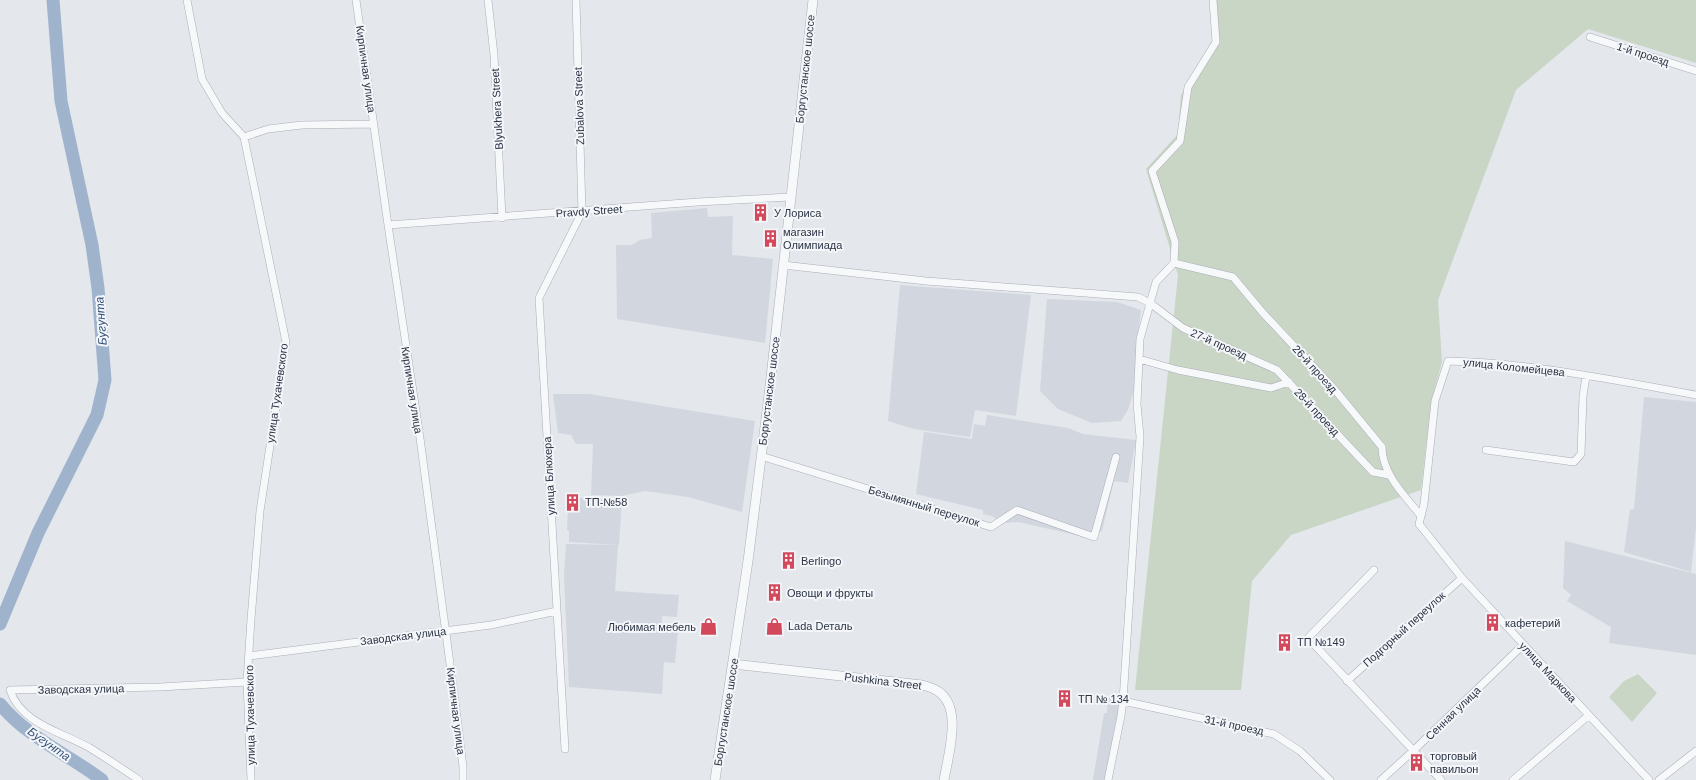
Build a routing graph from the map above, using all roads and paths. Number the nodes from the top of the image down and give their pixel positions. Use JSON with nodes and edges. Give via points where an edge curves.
{"nodes":[{"id":1,"x":186,"y":0,"type":"edge"},
{"id":2,"x":356,"y":0,"type":"edge"},
{"id":3,"x":488,"y":0,"type":"edge"},
{"id":4,"x":576,"y":0,"type":"edge"},
{"id":5,"x":813,"y":0,"type":"edge"},
{"id":6,"x":1213,"y":0,"type":"edge"},
{"id":7,"x":1590,"y":37,"type":"dead end"},
{"id":8,"x":1696,"y":71,"type":"edge"},
{"id":9,"x":374,"y":124,"type":"junction"},
{"id":10,"x":244,"y":137,"type":"junction"},
{"id":11,"x":790,"y":197,"type":"junction"},
{"id":12,"x":582,"y":212,"type":"junction"},
{"id":13,"x":502,"y":218,"type":"junction"},
{"id":14,"x":388,"y":226,"type":"junction"},
{"id":15,"x":1174,"y":263,"type":"junction"},
{"id":16,"x":783,"y":264,"type":"junction"},
{"id":17,"x":1150,"y":303,"type":"junction"},
{"id":18,"x":1139,"y":360,"type":"junction"},
{"id":19,"x":1586,"y":376,"type":"junction"},
{"id":20,"x":1289,"y":382,"type":"junction"},
{"id":21,"x":1696,"y":395,"type":"edge"},
{"id":22,"x":1486,"y":450,"type":"dead end"},
{"id":23,"x":761,"y":456,"type":"junction"},
{"id":24,"x":1116,"y":457,"type":"dead end"},
{"id":25,"x":1389,"y":475,"type":"junction"},
{"id":26,"x":1421,"y":516,"type":"junction"},
{"id":27,"x":1419,"y":524,"type":"joint"},
{"id":28,"x":1374,"y":570,"type":"dead end"},
{"id":29,"x":1462,"y":578,"type":"junction"},
{"id":30,"x":557,"y":611,"type":"junction"},
{"id":31,"x":445,"y":631,"type":"junction"},
{"id":32,"x":1523,"y":645,"type":"junction"},
{"id":33,"x":249,"y":656,"type":"junction"},
{"id":34,"x":733,"y":664,"type":"junction"},
{"id":35,"x":1347,"y":680,"type":"junction"},
{"id":36,"x":247,"y":682,"type":"junction"},
{"id":37,"x":1123,"y":701,"type":"junction"},
{"id":38,"x":1588,"y":716,"type":"junction"},
{"id":39,"x":565,"y":749,"type":"dead end"},
{"id":40,"x":1413,"y":751,"type":"junction"},
{"id":41,"x":1696,"y":751,"type":"edge"},
{"id":42,"x":139,"y":780,"type":"edge"},
{"id":43,"x":251,"y":780,"type":"edge"},
{"id":44,"x":463,"y":780,"type":"edge"},
{"id":45,"x":715,"y":780,"type":"edge"},
{"id":46,"x":944,"y":780,"type":"edge"},
{"id":47,"x":1108,"y":780,"type":"edge"},
{"id":48,"x":1330,"y":780,"type":"edge"},
{"id":49,"x":1381,"y":780,"type":"edge"},
{"id":50,"x":1441,"y":780,"type":"edge"},
{"id":51,"x":1513,"y":780,"type":"edge"},
{"id":52,"x":1649,"y":780,"type":"edge"},
{"id":53,"x":1659,"y":780,"type":"edge"}],
"edges":[{"from":1,"to":10,"type":"street","name":"улица Тухачевского","via":[[202,79],[222,112]]},
{"from":2,"to":9,"type":"street","name":"Кирпичная улица"},
{"from":3,"to":13,"type":"street","name":"Blyukhera Street","via":[[494,55]]},
{"from":4,"to":12,"type":"street","name":"Zubalova Street"},
{"from":5,"to":11,"type":"street","name":"Боргустанское шоссе"},
{"from":6,"to":15,"type":"street","via":[[1216,42],[1188,87],[1180,141],[1152,171],[1175,242]]},
{"from":7,"to":8,"type":"street","name":"1-й проезд"},
{"from":9,"to":10,"type":"street","via":[[302,124],[268,129]]},
{"from":9,"to":14,"type":"street","name":"Кирпичная улица"},
{"from":10,"to":33,"type":"street","name":"улица Тухачевского","via":[[286,342],[260,511]]},
{"from":11,"to":12,"type":"street","name":"Pravdy Street"},
{"from":11,"to":16,"type":"street","name":"Боргустанское шоссе"},
{"from":12,"to":13,"type":"street","name":"Pravdy Street"},
{"from":12,"to":30,"type":"street","name":"улица Блюхера","via":[[538,298]]},
{"from":13,"to":14,"type":"street","name":"Pravdy Street"},
{"from":14,"to":31,"type":"street","name":"Кирпичная улица","via":[[420,438]]},
{"from":15,"to":17,"type":"street","via":[[1156,282]]},
{"from":15,"to":25,"type":"street","name":"26-й проезд","via":[[1234,277],[1382,447],[1382,458]]},
{"from":16,"to":17,"type":"street","name":"27-й проезд","via":[[926,281],[1138,297]]},
{"from":16,"to":23,"type":"street","name":"Боргустанское шоссе"},
{"from":17,"to":18,"type":"street","via":[[1140,339]]},
{"from":17,"to":20,"type":"street","name":"27-й проезд","via":[[1183,328],[1277,370]]},
{"from":18,"to":20,"type":"street","name":"28-й проезд","via":[[1271,388]]},
{"from":18,"to":37,"type":"street","via":[[1137,404],[1140,437]]},
{"from":19,"to":21,"type":"street","name":"улица Коломейцева"},
{"from":19,"to":22,"type":"street","via":[[1581,454],[1574,462]]},
{"from":19,"to":26,"type":"street","name":"улица Коломейцева","via":[[1482,362],[1448,361],[1435,401]]},
{"from":20,"to":25,"type":"street","name":"28-й проезд","via":[[1374,472]]},
{"from":23,"to":24,"type":"street","name":"Безымянный переулок","via":[[991,527],[1017,510],[1094,537]]},
{"from":23,"to":34,"type":"street","name":"Боргустанское шоссе"},
{"from":25,"to":26,"type":"street","name":"26-й проезд"},
{"from":26,"to":27,"type":"street","name":"улица Коломейцева"},
{"from":27,"to":29,"type":"street","name":"улица Маркова"},
{"from":28,"to":35,"type":"street","via":[[1308,638]]},
{"from":29,"to":32,"type":"street","name":"улица Маркова"},
{"from":29,"to":35,"type":"street","name":"Подгорный переулок"},
{"from":30,"to":31,"type":"street","name":"Заводская улица","via":[[491,625]]},
{"from":30,"to":39,"type":"street","name":"улица Блюхера"},
{"from":31,"to":33,"type":"street","name":"Заводская улица"},
{"from":31,"to":44,"type":"street","name":"Кирпичная улица"},
{"from":32,"to":38,"type":"street","name":"улица Маркова"},
{"from":32,"to":40,"type":"street","name":"Сенная улица"},
{"from":33,"to":36,"type":"street","name":"улица Тухачевского"},
{"from":34,"to":45,"type":"street","name":"Боргустанское шоссе"},
{"from":34,"to":46,"type":"street","name":"Pushkina Street","via":[[922,685],[935,689],[950,707],[953,717]]},
{"from":35,"to":40,"type":"street"},
{"from":36,"to":42,"type":"street","name":"Заводская улица","via":[[10,690],[20,710],[45,727],[89,747]]},
{"from":36,"to":43,"type":"street","name":"улица Тухачевского"},
{"from":37,"to":47,"type":"street"},
{"from":37,"to":48,"type":"street","name":"31-й проезд","via":[[1274,734],[1300,750]]},
{"from":38,"to":51,"type":"street"},
{"from":38,"to":52,"type":"street","name":"улица Маркова"},
{"from":40,"to":49,"type":"street","name":"Сенная улица"},
{"from":40,"to":50,"type":"street"},
{"from":41,"to":53,"type":"street"}]}
